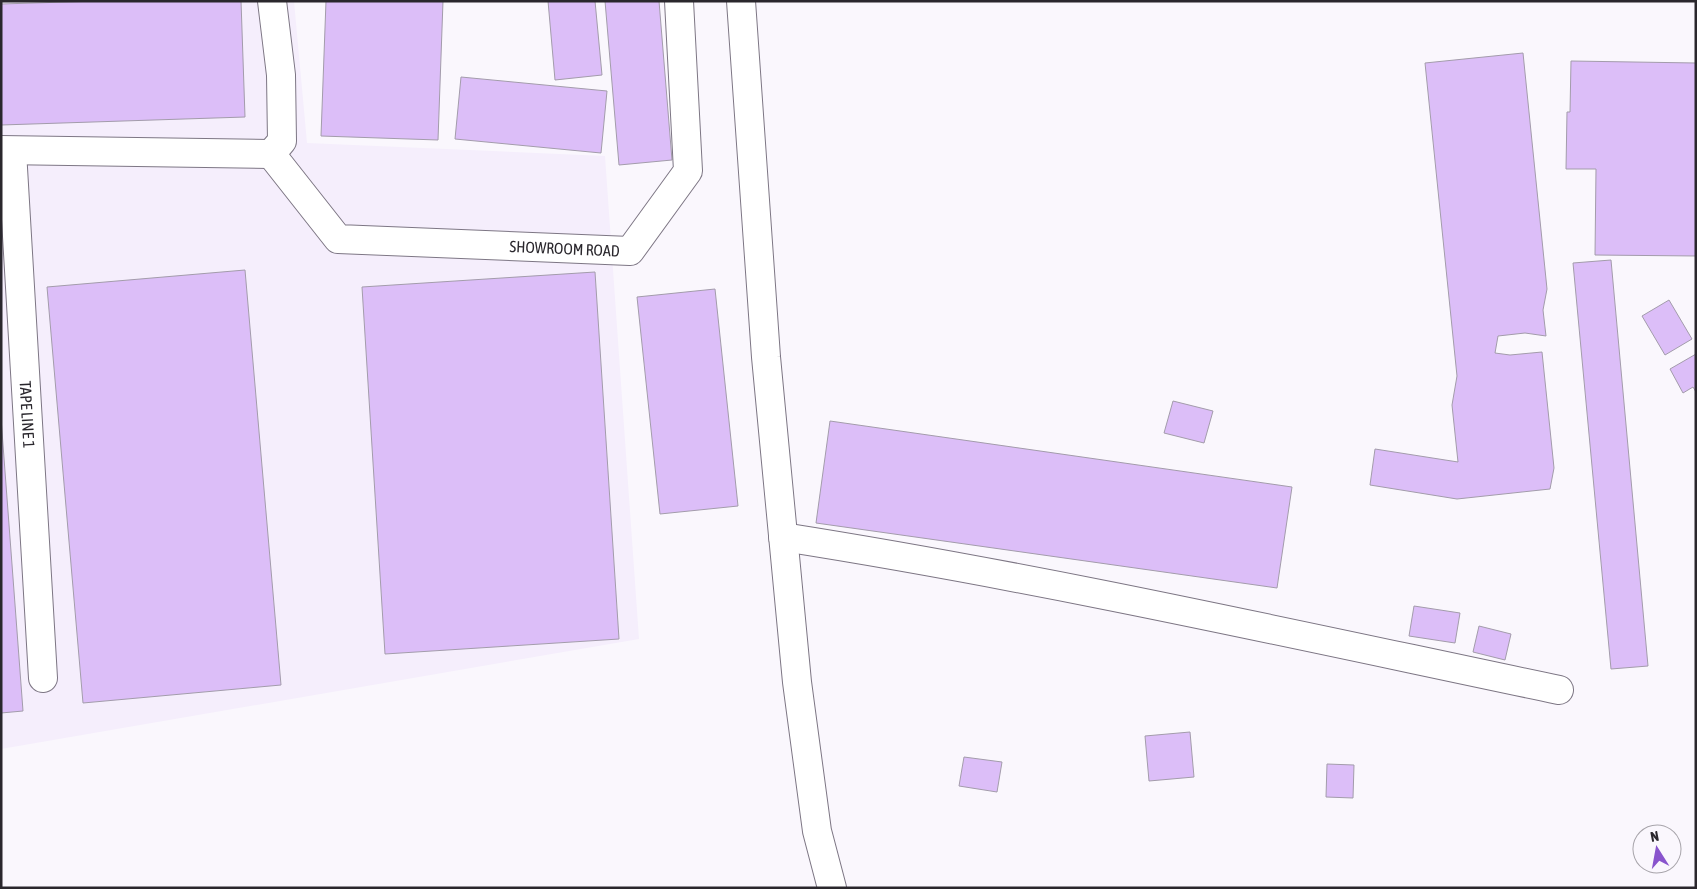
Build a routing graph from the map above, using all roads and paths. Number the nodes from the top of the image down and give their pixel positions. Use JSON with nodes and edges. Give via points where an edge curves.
{"nodes":[{"id":1,"x":272,"y":1,"type":"edge"},
{"id":2,"x":679,"y":1,"type":"edge"},
{"id":3,"x":741,"y":1,"type":"edge"},
{"id":4,"x":6,"y":150,"type":"edge"},
{"id":5,"x":271,"y":154,"type":"junction"},
{"id":6,"x":783,"y":537,"type":"junction"},
{"id":7,"x":43,"y":678,"type":"dead end"},
{"id":8,"x":1559,"y":690,"type":"dead end"},
{"id":9,"x":832,"y":888,"type":"edge"}],
"edges":[{"from":1,"to":5,"type":"street","via":[[281,74],[282,141]]},
{"from":2,"to":5,"type":"street","name":"SHOWROOM ROAD","via":[[688,171],[630,251],[338,239]]},
{"from":3,"to":6,"type":"street","via":[[766,358]]},
{"from":4,"to":5,"type":"street"},
{"from":4,"to":7,"type":"street","name":"TAPE LINE 1"},
{"from":6,"to":8,"type":"street","via":[[1130,600]]},
{"from":6,"to":9,"type":"street","via":[[797,682],[817,831]]}]}
